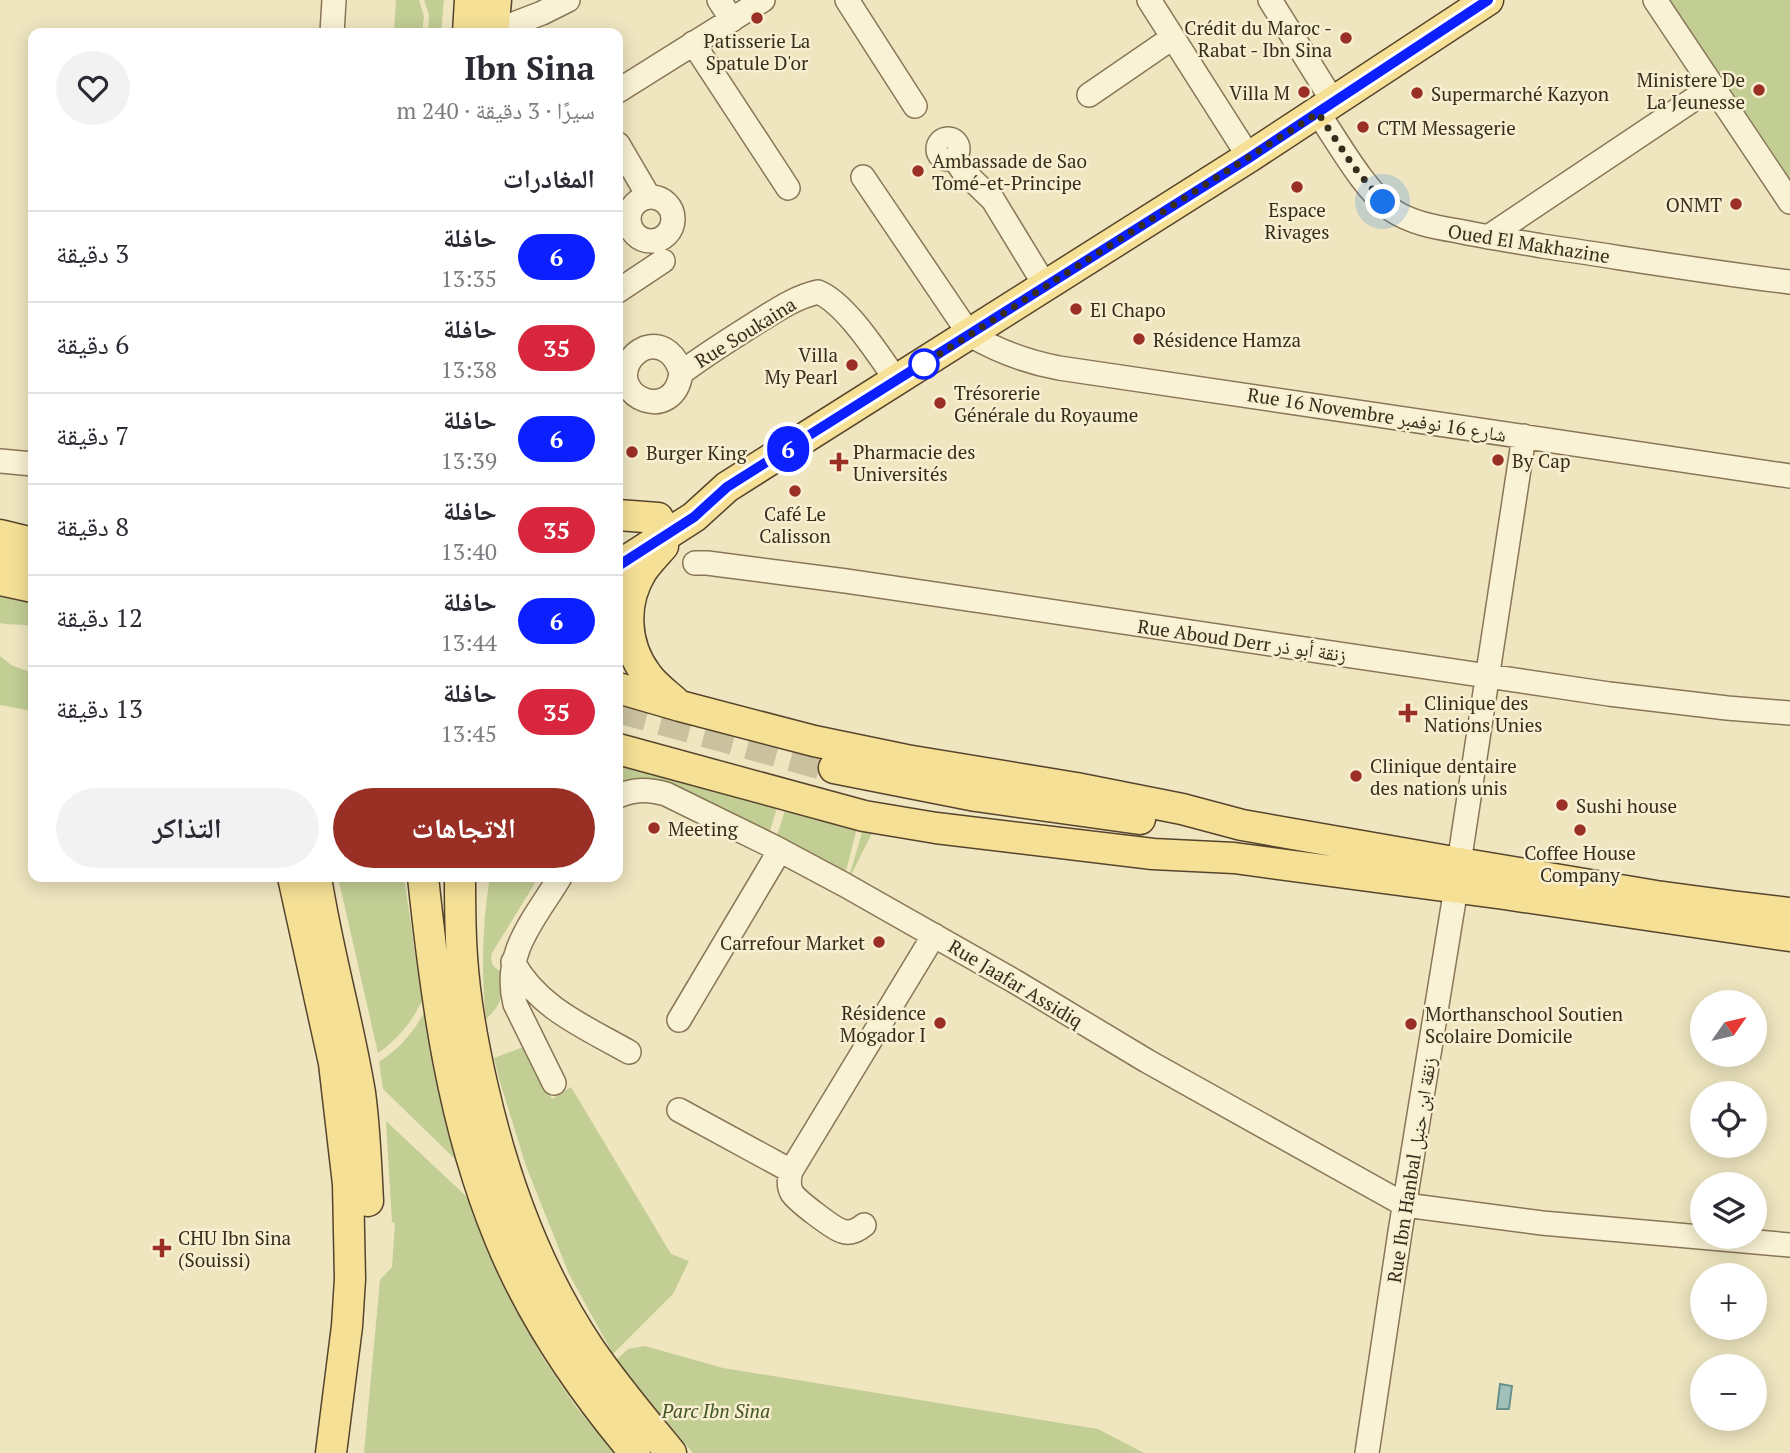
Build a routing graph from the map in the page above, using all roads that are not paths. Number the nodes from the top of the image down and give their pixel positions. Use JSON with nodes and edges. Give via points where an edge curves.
{"nodes":[{"id":1,"x":334,"y":0,"type":"edge"},
{"id":2,"x":470,"y":0,"type":"edge"},
{"id":3,"x":496,"y":0,"type":"edge"},
{"id":4,"x":568,"y":0,"type":"edge"},
{"id":5,"x":719,"y":0,"type":"edge"},
{"id":6,"x":763,"y":0,"type":"edge"},
{"id":7,"x":847,"y":0,"type":"edge"},
{"id":8,"x":1149,"y":0,"type":"edge"},
{"id":9,"x":1270,"y":0,"type":"edge"},
{"id":10,"x":1488,"y":0,"type":"edge"},
{"id":11,"x":1655,"y":0,"type":"edge"},
{"id":12,"x":732,"y":20,"type":"junction"},
{"id":13,"x":331,"y":28,"type":"edge"},
{"id":14,"x":468,"y":28,"type":"edge"},
{"id":15,"x":493,"y":28,"type":"edge"},
{"id":16,"x":505,"y":28,"type":"edge"},
{"id":17,"x":1172,"y":38,"type":"junction"},
{"id":18,"x":694,"y":43,"type":"junction"},
{"id":19,"x":1712,"y":87,"type":"junction"},
{"id":20,"x":623,"y":88,"type":"edge"},
{"id":21,"x":1088,"y":95,"type":"dead end"},
{"id":22,"x":915,"y":106,"type":"dead end"},
{"id":23,"x":1326,"y":108,"type":"junction"},
{"id":24,"x":623,"y":153,"type":"edge"},
{"id":25,"x":954,"y":158,"type":"dead end"},
{"id":26,"x":1249,"y":158,"type":"junction"},
{"id":27,"x":863,"y":177,"type":"dead end"},
{"id":28,"x":788,"y":188,"type":"dead end"},
{"id":29,"x":649,"y":197,"type":"dead end"},
{"id":30,"x":1790,"y":202,"type":"edge"},
{"id":31,"x":1488,"y":237,"type":"junction"},
{"id":32,"x":663,"y":261,"type":"dead end"},
{"id":33,"x":1790,"y":282,"type":"edge"},
{"id":34,"x":1046,"y":287,"type":"junction"},
{"id":35,"x":623,"y":288,"type":"edge"},
{"id":36,"x":970,"y":335,"type":"junction"},
{"id":37,"x":681,"y":373,"type":"dead end"},
{"id":38,"x":897,"y":381,"type":"junction"},
{"id":39,"x":1524,"y":436,"type":"junction"},
{"id":40,"x":0,"y":461,"type":"edge"},
{"id":41,"x":28,"y":464,"type":"edge"},
{"id":42,"x":1790,"y":476,"type":"edge"},
{"id":43,"x":623,"y":516,"type":"edge"},
{"id":44,"x":0,"y":517,"type":"edge"},
{"id":45,"x":28,"y":522,"type":"edge"},
{"id":46,"x":670,"y":522,"type":"junction"},
{"id":47,"x":0,"y":535,"type":"edge"},
{"id":48,"x":623,"y":541,"type":"edge"},
{"id":49,"x":28,"y":542,"type":"edge"},
{"id":50,"x":0,"y":559,"type":"edge"},
{"id":51,"x":623,"y":562,"type":"edge"},
{"id":52,"x":28,"y":563,"type":"edge"},
{"id":53,"x":695,"y":563,"type":"dead end"},
{"id":54,"x":0,"y":580,"type":"edge"},
{"id":55,"x":28,"y":586,"type":"edge"},
{"id":56,"x":1487,"y":676,"type":"junction"},
{"id":57,"x":623,"y":689,"type":"edge"},
{"id":58,"x":680,"y":706,"type":"junction"},
{"id":59,"x":1790,"y":713,"type":"edge"},
{"id":60,"x":623,"y":751,"type":"edge"},
{"id":61,"x":623,"y":794,"type":"edge"},
{"id":62,"x":1242,"y":825,"type":"junction"},
{"id":63,"x":780,"y":850,"type":"junction"},
{"id":64,"x":1234,"y":858,"type":"junction"},
{"id":65,"x":1457,"y":876,"type":"junction"},
{"id":66,"x":294,"y":882,"type":"edge"},
{"id":67,"x":317,"y":882,"type":"edge"},
{"id":68,"x":424,"y":882,"type":"edge"},
{"id":69,"x":557,"y":882,"type":"edge"},
{"id":70,"x":464,"y":885,"type":"edge"},
{"id":71,"x":1790,"y":912,"type":"edge"},
{"id":72,"x":934,"y":934,"type":"junction"},
{"id":73,"x":1790,"y":936,"type":"edge"},
{"id":74,"x":513,"y":962,"type":"junction"},
{"id":75,"x":556,"y":1010,"type":"junction"},
{"id":76,"x":679,"y":1020,"type":"dead end"},
{"id":77,"x":527,"y":1032,"type":"junction"},
{"id":78,"x":629,"y":1052,"type":"dead end"},
{"id":79,"x":554,"y":1083,"type":"dead end"},
{"id":80,"x":678,"y":1110,"type":"dead end"},
{"id":81,"x":791,"y":1171,"type":"junction"},
{"id":82,"x":1405,"y":1205,"type":"junction"},
{"id":83,"x":864,"y":1225,"type":"dead end"},
{"id":84,"x":1790,"y":1245,"type":"edge"},
{"id":85,"x":331,"y":1453,"type":"edge"},
{"id":86,"x":349,"y":1453,"type":"edge"},
{"id":87,"x":635,"y":1453,"type":"edge"},
{"id":88,"x":671,"y":1453,"type":"edge"},
{"id":89,"x":1367,"y":1453,"type":"edge"}],
"edges":[{"from":1,"to":13,"type":"street"},
{"from":2,"to":14,"type":"main road"},
{"from":3,"to":15,"type":"main road"},
{"from":4,"to":16,"type":"street"},
{"from":5,"to":12,"type":"street"},
{"from":6,"to":12,"type":"street"},
{"from":7,"to":22,"type":"street"},
{"from":8,"to":17,"type":"street"},
{"from":9,"to":23,"type":"street","name":"Oued El Makhazine"},
{"from":10,"to":23,"type":"main road"},
{"from":11,"to":19,"type":"street"},
{"from":12,"to":18,"type":"street"},
{"from":17,"to":21,"type":"street"},
{"from":17,"to":26,"type":"street"},
{"from":18,"to":20,"type":"street"},
{"from":18,"to":28,"type":"street"},
{"from":19,"to":30,"type":"street"},
{"from":19,"to":31,"type":"street"},
{"from":23,"to":26,"type":"main road"},
{"from":23,"to":31,"type":"street","name":"Oued El Makhazine","via":[[1361,176],[1391,209],[1416,222]]},
{"from":24,"to":29,"type":"street"},
{"from":25,"to":34,"type":"street","via":[[993,200]]},
{"from":26,"to":34,"type":"main road"},
{"from":27,"to":36,"type":"street"},
{"from":31,"to":33,"type":"street","name":"Oued El Makhazine"},
{"from":32,"to":35,"type":"street"},
{"from":34,"to":36,"type":"main road"},
{"from":36,"to":38,"type":"main road"},
{"from":36,"to":39,"type":"street","name":"Rue 16 Novembre شارع 16 نوفمبر","via":[[1013,356],[1059,368]]},
{"from":37,"to":38,"type":"street","name":"Rue Soukaina","via":[[789,302],[818,292],[849,317]]},
{"from":38,"to":46,"type":"main road","via":[[727,487],[698,496]]},
{"from":39,"to":42,"type":"street","name":"Rue 16 Novembre شارع 16 نوفمبر"},
{"from":39,"to":56,"type":"street","name":"Rue Ibn Hanbal زنقة ابن حنبل"},
{"from":40,"to":41,"type":"street"},
{"from":43,"to":46,"type":"main road"},
{"from":44,"to":45,"type":"main road"},
{"from":46,"to":48,"type":"main road"},
{"from":46,"to":51,"type":"main road"},
{"from":46,"to":58,"type":"main road","via":[[631,597],[628,624],[639,663]]},
{"from":47,"to":49,"type":"main road"},
{"from":50,"to":52,"type":"main road"},
{"from":53,"to":56,"type":"street","name":"Rue Aboud Derr زنقة أبو ذر","via":[[846,581]]},
{"from":54,"to":55,"type":"main road"},
{"from":56,"to":59,"type":"street","name":"Rue Aboud Derr زنقة أبو ذر"},
{"from":56,"to":65,"type":"street","name":"Rue Ibn Hanbal زنقة ابن حنبل"},
{"from":57,"to":58,"type":"main road"},
{"from":58,"to":62,"type":"main road","via":[[880,755],[1106,794]]},
{"from":60,"to":64,"type":"main road","via":[[864,816],[1081,846]]},
{"from":61,"to":63,"type":"street","name":"Rue Jaafar Assidiq","via":[[654,790],[666,794]]},
{"from":62,"to":64,"type":"main road","via":[[1181,824],[832,777],[896,801],[1152,837]]},
{"from":62,"to":65,"type":"main road"},
{"from":63,"to":72,"type":"street","name":"Rue Jaafar Assidiq"},
{"from":63,"to":76,"type":"street"},
{"from":64,"to":65,"type":"main road"},
{"from":65,"to":71,"type":"main road"},
{"from":65,"to":73,"type":"main road"},
{"from":65,"to":82,"type":"street","name":"Rue Ibn Hanbal زنقة ابن حنبل"},
{"from":66,"to":85,"type":"main road","via":[[334,1063],[348,1184],[350,1279]]},
{"from":67,"to":86,"type":"main road","via":[[352,1050],[366,1157],[367,1280]]},
{"from":68,"to":87,"type":"main road","via":[[448,1062],[484,1197],[541,1322],[591,1399]]},
{"from":69,"to":74,"type":"street","via":[[521,939]]},
{"from":70,"to":88,"type":"main road","via":[[462,959],[477,1062],[518,1209],[550,1280],[588,1347]]},
{"from":72,"to":81,"type":"street"},
{"from":72,"to":82,"type":"street","name":"Rue Jaafar Assidiq","via":[[1147,1061]]},
{"from":74,"to":75,"type":"street","via":[[528,986]]},
{"from":74,"to":77,"type":"street","via":[[511,990]]},
{"from":75,"to":77,"type":"street"},
{"from":75,"to":78,"type":"street"},
{"from":77,"to":79,"type":"street"},
{"from":80,"to":81,"type":"street"},
{"from":81,"to":83,"type":"street","via":[[792,1193],[834,1227],[845,1232]]},
{"from":82,"to":84,"type":"street","via":[[1542,1223]]},
{"from":82,"to":89,"type":"street","name":"Rue Ibn Hanbal زنقة ابن حنبل"}]}
